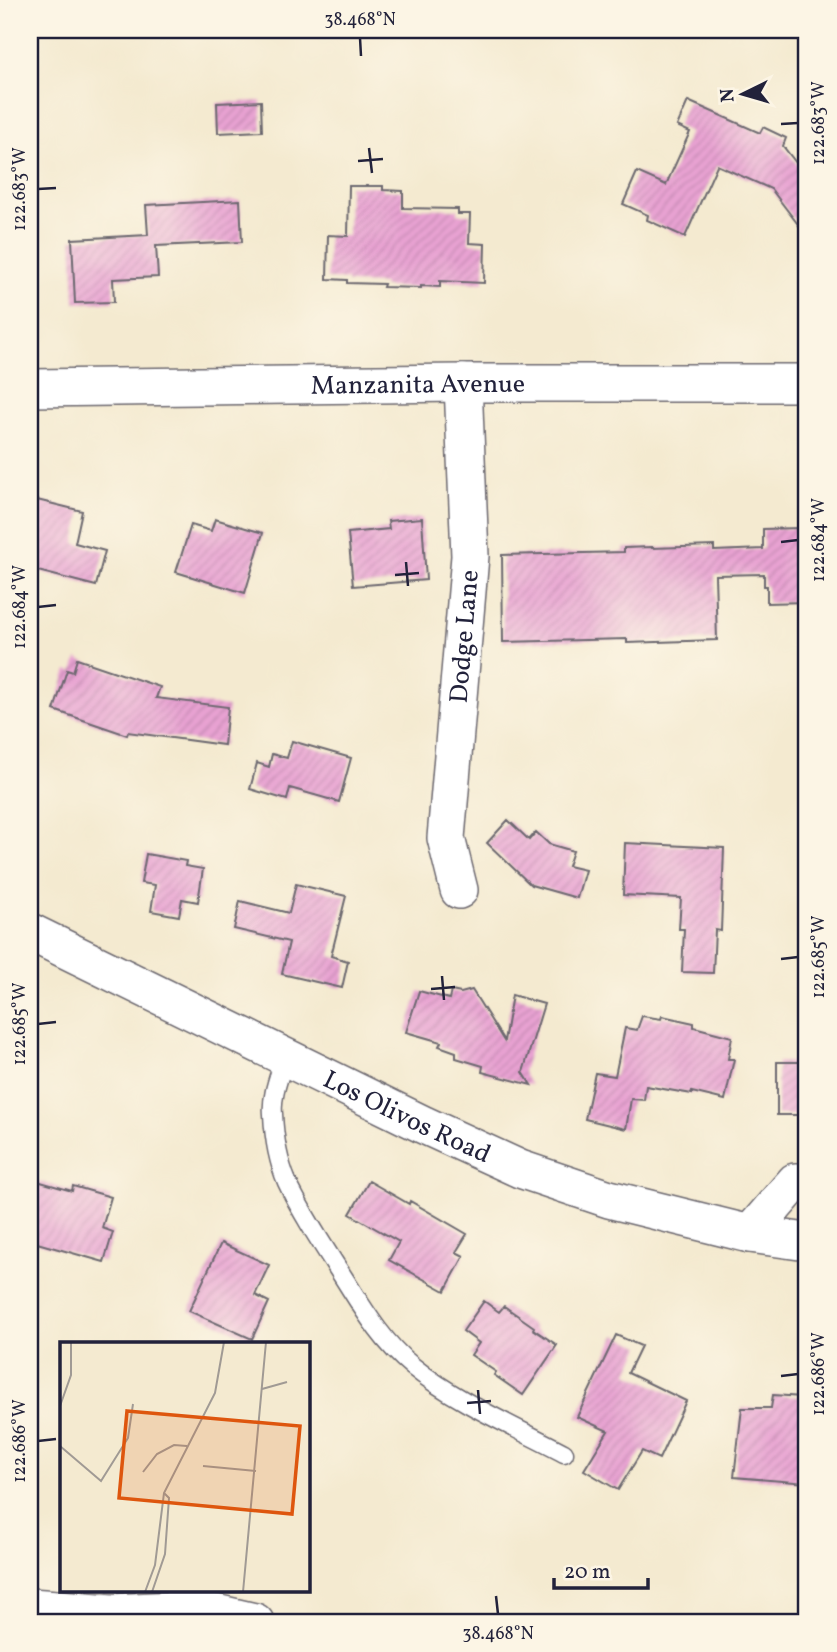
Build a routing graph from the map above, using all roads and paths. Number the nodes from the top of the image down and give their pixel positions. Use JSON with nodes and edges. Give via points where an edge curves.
{"nodes":[{"id":1,"x":463,"y":383,"type":"junction"},
{"id":2,"x":807,"y":383,"type":"edge"},
{"id":3,"x":30,"y":388,"type":"edge"},
{"id":4,"x":459,"y":890,"type":"dead end"},
{"id":5,"x":30,"y":932,"type":"edge"},
{"id":6,"x":285,"y":1057,"type":"junction"},
{"id":7,"x":807,"y":1182,"type":"edge"},
{"id":8,"x":750,"y":1234,"type":"junction"},
{"id":9,"x":807,"y":1242,"type":"edge"},
{"id":10,"x":564,"y":1453,"type":"dead end"},
{"id":11,"x":30,"y":1607,"type":"edge"},
{"id":12,"x":255,"y":1622,"type":"edge"}],
"edges":[{"from":1,"to":2,"type":"street","name":"Manzanita Avenue"},
{"from":1,"to":3,"type":"street","name":"Manzanita Avenue"},
{"from":1,"to":4,"type":"street","name":"Dodge Lane","via":[[470,556],[446,838]]},
{"from":5,"to":6,"type":"street","name":"Los Olivos Road"},
{"from":6,"to":8,"type":"street","name":"Los Olivos Road","via":[[520,1169],[609,1199]]},
{"from":6,"to":10,"type":"lane","via":[[272,1112],[286,1180],[380,1335],[440,1388]]},
{"from":7,"to":8,"type":"street","via":[[795,1182]]},
{"from":8,"to":9,"type":"street","name":"Los Olivos Road"},
{"from":11,"to":12,"type":"street","via":[[113,1613],[198,1609]]}]}
